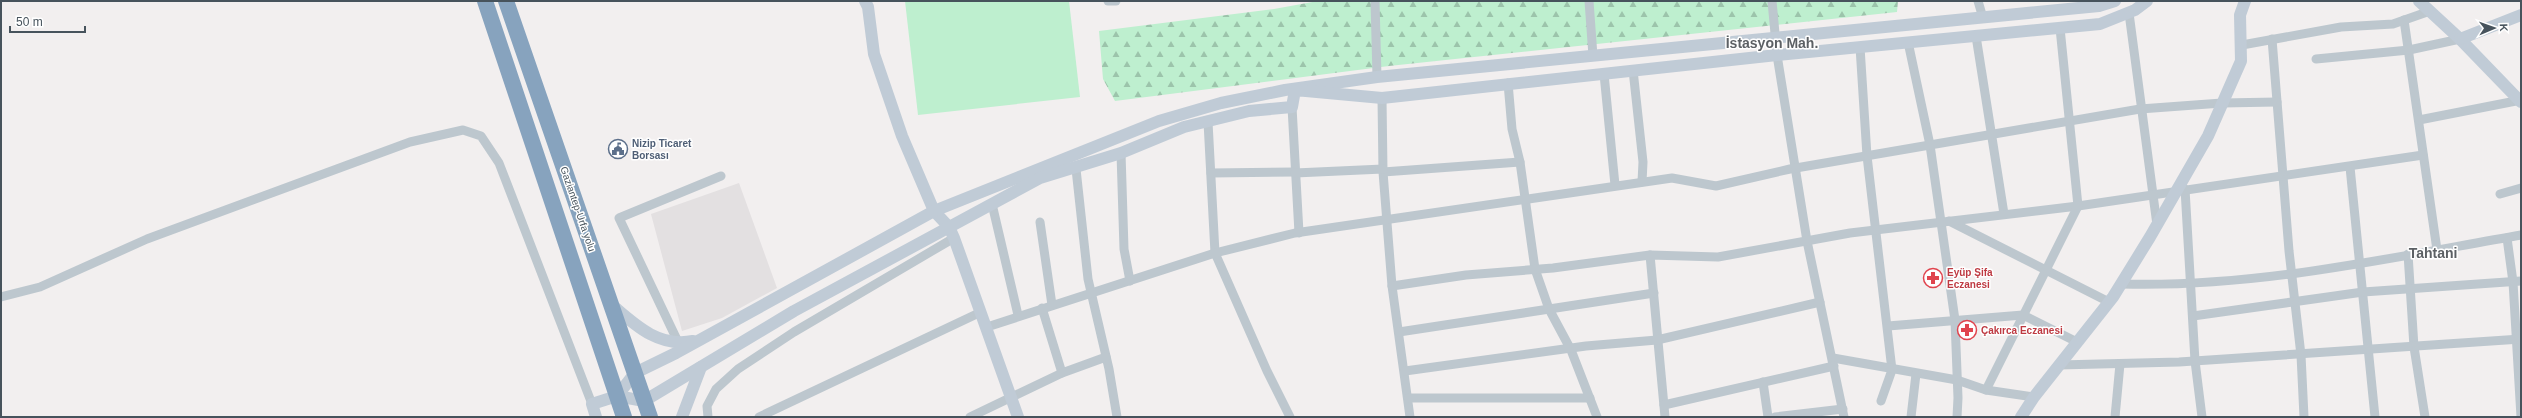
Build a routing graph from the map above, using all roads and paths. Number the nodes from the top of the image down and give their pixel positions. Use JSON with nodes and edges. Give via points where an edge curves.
{"nodes":[{"id":1,"x":485,"y":1,"type":"edge"},
{"id":2,"x":506,"y":1,"type":"edge"},
{"id":3,"x":865,"y":1,"type":"edge"},
{"id":4,"x":1108,"y":1,"type":"edge"},
{"id":5,"x":1116,"y":1,"type":"edge"},
{"id":6,"x":1376,"y":1,"type":"edge"},
{"id":7,"x":1590,"y":1,"type":"edge"},
{"id":8,"x":1772,"y":1,"type":"edge"},
{"id":9,"x":1978,"y":1,"type":"edge"},
{"id":10,"x":2115,"y":1,"type":"edge"},
{"id":11,"x":2147,"y":1,"type":"edge"},
{"id":12,"x":2245,"y":1,"type":"edge"},
{"id":13,"x":2419,"y":1,"type":"edge"},
{"id":14,"x":2056,"y":6,"type":"edge"},
{"id":15,"x":2430,"y":11,"type":"junction"},
{"id":16,"x":2128,"y":13,"type":"junction"},
{"id":17,"x":2521,"y":15,"type":"edge"},
{"id":18,"x":1983,"y":18,"type":"junction"},
{"id":19,"x":2404,"y":20,"type":"junction"},
{"id":20,"x":2060,"y":28,"type":"junction"},
{"id":21,"x":1976,"y":36,"type":"junction"},
{"id":22,"x":1776,"y":38,"type":"junction"},
{"id":23,"x":2272,"y":39,"type":"junction"},
{"id":24,"x":2460,"y":39,"type":"junction"},
{"id":25,"x":1908,"y":42,"type":"junction"},
{"id":26,"x":2242,"y":45,"type":"junction"},
{"id":27,"x":1860,"y":47,"type":"junction"},
{"id":28,"x":2409,"y":50,"type":"junction"},
{"id":29,"x":1777,"y":55,"type":"junction"},
{"id":30,"x":1593,"y":56,"type":"junction"},
{"id":31,"x":2316,"y":59,"type":"dead end"},
{"id":32,"x":1633,"y":70,"type":"junction"},
{"id":33,"x":1604,"y":74,"type":"junction"},
{"id":34,"x":1377,"y":77,"type":"junction"},
{"id":35,"x":1508,"y":84,"type":"junction"},
{"id":36,"x":1382,"y":98,"type":"junction"},
{"id":37,"x":2521,"y":101,"type":"edge"},
{"id":38,"x":2277,"y":102,"type":"junction"},
{"id":39,"x":2222,"y":103,"type":"junction"},
{"id":40,"x":1292,"y":107,"type":"junction"},
{"id":41,"x":2140,"y":109,"type":"junction"},
{"id":42,"x":2419,"y":120,"type":"junction"},
{"id":43,"x":2070,"y":121,"type":"junction"},
{"id":44,"x":1208,"y":122,"type":"junction"},
{"id":45,"x":1991,"y":134,"type":"junction"},
{"id":46,"x":1930,"y":145,"type":"junction"},
{"id":47,"x":1121,"y":154,"type":"junction"},
{"id":48,"x":2423,"y":155,"type":"junction"},
{"id":49,"x":1867,"y":156,"type":"junction"},
{"id":50,"x":1520,"y":162,"type":"junction"},
{"id":51,"x":2350,"y":167,"type":"junction"},
{"id":52,"x":1796,"y":168,"type":"junction"},
{"id":53,"x":1076,"y":169,"type":"junction"},
{"id":54,"x":1383,"y":170,"type":"junction"},
{"id":55,"x":1295,"y":172,"type":"junction"},
{"id":56,"x":1211,"y":173,"type":"junction"},
{"id":57,"x":722,"y":176,"type":"dead end"},
{"id":58,"x":2283,"y":176,"type":"junction"},
{"id":59,"x":1642,"y":182,"type":"junction"},
{"id":60,"x":1615,"y":185,"type":"junction"},
{"id":61,"x":2521,"y":188,"type":"edge"},
{"id":62,"x":2181,"y":189,"type":"junction"},
{"id":63,"x":2151,"y":194,"type":"junction"},
{"id":64,"x":2500,"y":194,"type":"dead end"},
{"id":65,"x":1524,"y":200,"type":"junction"},
{"id":66,"x":992,"y":204,"type":"junction"},
{"id":67,"x":2078,"y":206,"type":"junction"},
{"id":68,"x":934,"y":211,"type":"junction"},
{"id":69,"x":2004,"y":214,"type":"junction"},
{"id":70,"x":1387,"y":219,"type":"junction"},
{"id":71,"x":1040,"y":222,"type":"dead end"},
{"id":72,"x":1944,"y":222,"type":"junction"},
{"id":73,"x":2157,"y":225,"type":"junction"},
{"id":74,"x":949,"y":227,"type":"junction"},
{"id":75,"x":1876,"y":230,"type":"junction"},
{"id":76,"x":1299,"y":233,"type":"junction"},
{"id":77,"x":2521,"y":235,"type":"edge"},
{"id":78,"x":954,"y":238,"type":"junction"},
{"id":79,"x":2507,"y":238,"type":"junction"},
{"id":80,"x":1807,"y":241,"type":"junction"},
{"id":81,"x":2437,"y":250,"type":"junction"},
{"id":82,"x":1215,"y":253,"type":"junction"},
{"id":83,"x":2408,"y":254,"type":"junction"},
{"id":84,"x":1650,"y":255,"type":"junction"},
{"id":85,"x":2360,"y":262,"type":"junction"},
{"id":86,"x":1535,"y":269,"type":"junction"},
{"id":87,"x":2046,"y":270,"type":"junction"},
{"id":88,"x":2291,"y":272,"type":"junction"},
{"id":89,"x":1130,"y":281,"type":"junction"},
{"id":90,"x":2517,"y":282,"type":"edge"},
{"id":91,"x":2191,"y":283,"type":"junction"},
{"id":92,"x":2121,"y":284,"type":"junction"},
{"id":93,"x":1392,"y":286,"type":"junction"},
{"id":94,"x":2410,"y":290,"type":"junction"},
{"id":95,"x":2363,"y":292,"type":"junction"},
{"id":96,"x":1091,"y":293,"type":"junction"},
{"id":97,"x":1654,"y":293,"type":"junction"},
{"id":98,"x":1,"y":297,"type":"edge"},
{"id":99,"x":2294,"y":301,"type":"junction"},
{"id":100,"x":1820,"y":302,"type":"junction"},
{"id":101,"x":2109,"y":302,"type":"junction"},
{"id":102,"x":611,"y":304,"type":"junction"},
{"id":103,"x":1052,"y":305,"type":"junction"},
{"id":104,"x":1042,"y":308,"type":"junction"},
{"id":105,"x":1549,"y":309,"type":"junction"},
{"id":106,"x":981,"y":312,"type":"junction"},
{"id":107,"x":1018,"y":315,"type":"junction"},
{"id":108,"x":2023,"y":315,"type":"junction"},
{"id":109,"x":2193,"y":316,"type":"junction"},
{"id":110,"x":1955,"y":320,"type":"junction"},
{"id":111,"x":1888,"y":326,"type":"junction"},
{"id":112,"x":987,"y":327,"type":"junction"},
{"id":113,"x":1399,"y":332,"type":"junction"},
{"id":114,"x":702,"y":339,"type":"junction"},
{"id":115,"x":2518,"y":339,"type":"edge"},
{"id":116,"x":1657,"y":340,"type":"junction"},
{"id":117,"x":2078,"y":342,"type":"junction"},
{"id":118,"x":679,"y":344,"type":"junction"},
{"id":119,"x":2414,"y":347,"type":"junction"},
{"id":120,"x":1570,"y":350,"type":"junction"},
{"id":121,"x":2368,"y":350,"type":"junction"},
{"id":122,"x":2301,"y":354,"type":"junction"},
{"id":123,"x":1106,"y":356,"type":"junction"},
{"id":124,"x":2195,"y":361,"type":"junction"},
{"id":125,"x":1833,"y":362,"type":"junction"},
{"id":126,"x":2120,"y":364,"type":"junction"},
{"id":127,"x":2059,"y":365,"type":"junction"},
{"id":128,"x":701,"y":367,"type":"junction"},
{"id":129,"x":1892,"y":370,"type":"junction"},
{"id":130,"x":1405,"y":371,"type":"junction"},
{"id":131,"x":635,"y":373,"type":"junction"},
{"id":132,"x":1062,"y":373,"type":"junction"},
{"id":133,"x":1916,"y":374,"type":"junction"},
{"id":134,"x":1957,"y":380,"type":"junction"},
{"id":135,"x":1763,"y":382,"type":"junction"},
{"id":136,"x":1986,"y":390,"type":"junction"},
{"id":137,"x":617,"y":396,"type":"junction"},
{"id":138,"x":1013,"y":397,"type":"junction"},
{"id":139,"x":2034,"y":397,"type":"junction"},
{"id":140,"x":1409,"y":398,"type":"junction"},
{"id":141,"x":1590,"y":398,"type":"junction"},
{"id":142,"x":644,"y":401,"type":"junction"},
{"id":143,"x":1881,"y":401,"type":"dead end"},
{"id":144,"x":592,"y":404,"type":"junction"},
{"id":145,"x":1664,"y":405,"type":"junction"},
{"id":146,"x":1844,"y":413,"type":"edge"},
{"id":147,"x":596,"y":417,"type":"edge"},
{"id":148,"x":624,"y":417,"type":"edge"},
{"id":149,"x":650,"y":417,"type":"edge"},
{"id":150,"x":682,"y":417,"type":"edge"},
{"id":151,"x":708,"y":417,"type":"edge"},
{"id":152,"x":759,"y":417,"type":"edge"},
{"id":153,"x":970,"y":417,"type":"edge"},
{"id":154,"x":1018,"y":417,"type":"edge"},
{"id":155,"x":1116,"y":417,"type":"edge"},
{"id":156,"x":1290,"y":417,"type":"edge"},
{"id":157,"x":1410,"y":417,"type":"edge"},
{"id":158,"x":1597,"y":417,"type":"edge"},
{"id":159,"x":1665,"y":417,"type":"edge"},
{"id":160,"x":1768,"y":417,"type":"edge"},
{"id":161,"x":1775,"y":417,"type":"edge"},
{"id":162,"x":1911,"y":417,"type":"edge"},
{"id":163,"x":1957,"y":417,"type":"edge"},
{"id":164,"x":2021,"y":417,"type":"edge"},
{"id":165,"x":2115,"y":417,"type":"edge"},
{"id":166,"x":2202,"y":417,"type":"edge"},
{"id":167,"x":2304,"y":417,"type":"edge"},
{"id":168,"x":2375,"y":417,"type":"edge"},
{"id":169,"x":2425,"y":417,"type":"edge"},
{"id":170,"x":2515,"y":417,"type":"edge"},
{"id":171,"x":2521,"y":417,"type":"edge"}],
"edges":[{"from":1,"to":137,"type":"highway"},
{"from":2,"to":102,"type":"highway","name":"Gaziantep-Urfa yolu"},
{"from":3,"to":68,"type":"main road","via":[[874,54],[902,136]]},
{"from":4,"to":5,"type":"street"},
{"from":6,"to":34,"type":"street"},
{"from":7,"to":30,"type":"street"},
{"from":8,"to":22,"type":"street"},
{"from":9,"to":18,"type":"street"},
{"from":10,"to":14,"type":"main road","via":[[2099,6]]},
{"from":11,"to":16,"type":"main road"},
{"from":12,"to":26,"type":"main road","via":[[2240,15]]},
{"from":13,"to":15,"type":"main road"},
{"from":14,"to":18,"type":"main road"},
{"from":15,"to":19,"type":"street"},
{"from":15,"to":24,"type":"main road"},
{"from":16,"to":20,"type":"main road","via":[[2100,24]]},
{"from":16,"to":41,"type":"street"},
{"from":17,"to":24,"type":"main road"},
{"from":18,"to":22,"type":"main road"},
{"from":19,"to":23,"type":"street","via":[[2393,24],[2341,27]]},
{"from":19,"to":28,"type":"street"},
{"from":20,"to":21,"type":"main road"},
{"from":20,"to":43,"type":"street"},
{"from":21,"to":25,"type":"main road"},
{"from":21,"to":45,"type":"street"},
{"from":22,"to":29,"type":"street"},
{"from":22,"to":30,"type":"main road"},
{"from":23,"to":26,"type":"street"},
{"from":23,"to":38,"type":"street"},
{"from":24,"to":28,"type":"street"},
{"from":24,"to":37,"type":"main road"},
{"from":25,"to":27,"type":"main road"},
{"from":25,"to":46,"type":"street"},
{"from":26,"to":39,"type":"main road","via":[[2241,61]]},
{"from":27,"to":29,"type":"main road"},
{"from":27,"to":49,"type":"street"},
{"from":28,"to":31,"type":"street"},
{"from":28,"to":42,"type":"street"},
{"from":29,"to":32,"type":"main road"},
{"from":29,"to":52,"type":"street"},
{"from":30,"to":34,"type":"main road"},
{"from":32,"to":33,"type":"main road"},
{"from":32,"to":59,"type":"street","via":[[1643,162]]},
{"from":33,"to":35,"type":"main road"},
{"from":33,"to":60,"type":"street"},
{"from":34,"to":68,"type":"main road","via":[[1285,90],[1221,103],[1166,119]]},
{"from":35,"to":36,"type":"main road"},
{"from":35,"to":50,"type":"street","via":[[1512,129]]},
{"from":36,"to":40,"type":"main road","via":[[1295,90]]},
{"from":36,"to":54,"type":"street"},
{"from":37,"to":42,"type":"street"},
{"from":38,"to":39,"type":"street"},
{"from":38,"to":58,"type":"street"},
{"from":39,"to":41,"type":"street"},
{"from":39,"to":62,"type":"main road"},
{"from":40,"to":44,"type":"main road","via":[[1248,111]]},
{"from":40,"to":55,"type":"street"},
{"from":41,"to":43,"type":"street"},
{"from":41,"to":63,"type":"street"},
{"from":42,"to":48,"type":"street"},
{"from":43,"to":45,"type":"street"},
{"from":43,"to":67,"type":"street"},
{"from":44,"to":47,"type":"main road","via":[[1184,127]]},
{"from":44,"to":56,"type":"street"},
{"from":45,"to":46,"type":"street"},
{"from":45,"to":69,"type":"street"},
{"from":46,"to":49,"type":"street"},
{"from":46,"to":72,"type":"street"},
{"from":47,"to":53,"type":"main road"},
{"from":47,"to":89,"type":"street","via":[[1124,249]]},
{"from":48,"to":51,"type":"street"},
{"from":48,"to":81,"type":"street"},
{"from":49,"to":52,"type":"street"},
{"from":49,"to":75,"type":"street"},
{"from":50,"to":54,"type":"street"},
{"from":50,"to":65,"type":"street"},
{"from":51,"to":58,"type":"street"},
{"from":51,"to":85,"type":"street"},
{"from":52,"to":59,"type":"street","via":[[1716,186],[1672,178]]},
{"from":52,"to":80,"type":"street"},
{"from":53,"to":66,"type":"main road","via":[[1040,178]]},
{"from":53,"to":96,"type":"street"},
{"from":54,"to":55,"type":"street"},
{"from":54,"to":70,"type":"street"},
{"from":55,"to":56,"type":"street"},
{"from":55,"to":76,"type":"street"},
{"from":56,"to":82,"type":"street"},
{"from":57,"to":118,"type":"street","via":[[619,218]]},
{"from":58,"to":62,"type":"street"},
{"from":58,"to":88,"type":"street"},
{"from":59,"to":60,"type":"street"},
{"from":60,"to":65,"type":"street"},
{"from":61,"to":64,"type":"street"},
{"from":62,"to":63,"type":"street"},
{"from":62,"to":73,"type":"main road"},
{"from":62,"to":91,"type":"street"},
{"from":63,"to":67,"type":"street"},
{"from":63,"to":73,"type":"street"},
{"from":65,"to":70,"type":"street"},
{"from":65,"to":86,"type":"street"},
{"from":66,"to":74,"type":"main road"},
{"from":66,"to":107,"type":"street"},
{"from":67,"to":69,"type":"street"},
{"from":67,"to":87,"type":"street"},
{"from":68,"to":74,"type":"main road"},
{"from":68,"to":114,"type":"main road"},
{"from":69,"to":72,"type":"street"},
{"from":70,"to":76,"type":"street"},
{"from":70,"to":93,"type":"street"},
{"from":71,"to":103,"type":"street"},
{"from":72,"to":75,"type":"street"},
{"from":72,"to":87,"type":"street"},
{"from":72,"to":110,"type":"street"},
{"from":73,"to":92,"type":"main road"},
{"from":74,"to":78,"type":"main road"},
{"from":74,"to":128,"type":"main road","via":[[794,311]]},
{"from":75,"to":80,"type":"street"},
{"from":75,"to":111,"type":"street"},
{"from":76,"to":82,"type":"street"},
{"from":77,"to":79,"type":"street"},
{"from":78,"to":106,"type":"main road"},
{"from":78,"to":151,"type":"street","via":[[794,332],[738,369],[716,389],[707,406]]},
{"from":79,"to":81,"type":"street"},
{"from":79,"to":90,"type":"street"},
{"from":80,"to":84,"type":"street","via":[[1718,257]]},
{"from":80,"to":100,"type":"street"},
{"from":81,"to":83,"type":"street"},
{"from":82,"to":89,"type":"street"},
{"from":82,"to":156,"type":"street"},
{"from":83,"to":85,"type":"street"},
{"from":83,"to":94,"type":"street"},
{"from":84,"to":86,"type":"street"},
{"from":84,"to":97,"type":"street"},
{"from":85,"to":88,"type":"street"},
{"from":85,"to":95,"type":"street"},
{"from":86,"to":93,"type":"street","via":[[1466,274]]},
{"from":86,"to":105,"type":"street"},
{"from":87,"to":101,"type":"street"},
{"from":87,"to":108,"type":"street"},
{"from":88,"to":91,"type":"street"},
{"from":88,"to":99,"type":"street"},
{"from":89,"to":96,"type":"street"},
{"from":90,"to":94,"type":"street"},
{"from":90,"to":115,"type":"street"},
{"from":91,"to":92,"type":"street"},
{"from":91,"to":109,"type":"street"},
{"from":92,"to":101,"type":"main road"},
{"from":93,"to":113,"type":"street"},
{"from":94,"to":95,"type":"street"},
{"from":94,"to":119,"type":"street"},
{"from":95,"to":99,"type":"street"},
{"from":95,"to":121,"type":"street"},
{"from":96,"to":103,"type":"street"},
{"from":96,"to":123,"type":"street"},
{"from":97,"to":105,"type":"street"},
{"from":97,"to":116,"type":"street"},
{"from":98,"to":144,"type":"street","via":[[40,287],[147,239],[410,142],[463,130],[481,136],[499,163]]},
{"from":99,"to":109,"type":"street"},
{"from":99,"to":122,"type":"street"},
{"from":100,"to":116,"type":"street"},
{"from":100,"to":125,"type":"street"},
{"from":101,"to":117,"type":"main road"},
{"from":102,"to":118,"type":"main road","via":[[642,332]]},
{"from":102,"to":131,"type":"highway","name":"Gaziantep-Urfa yolu"},
{"from":103,"to":104,"type":"street"},
{"from":104,"to":107,"type":"street"},
{"from":104,"to":132,"type":"street"},
{"from":105,"to":113,"type":"street"},
{"from":105,"to":120,"type":"street"},
{"from":106,"to":112,"type":"main road"},
{"from":106,"to":152,"type":"street"},
{"from":107,"to":112,"type":"street"},
{"from":108,"to":110,"type":"street"},
{"from":108,"to":117,"type":"street"},
{"from":108,"to":136,"type":"street"},
{"from":109,"to":124,"type":"street"},
{"from":110,"to":111,"type":"street"},
{"from":110,"to":134,"type":"street"},
{"from":111,"to":129,"type":"street"},
{"from":112,"to":138,"type":"main road"},
{"from":113,"to":130,"type":"street"},
{"from":114,"to":118,"type":"main road"},
{"from":114,"to":131,"type":"main road"},
{"from":115,"to":119,"type":"street"},
{"from":115,"to":171,"type":"street"},
{"from":116,"to":120,"type":"street"},
{"from":116,"to":145,"type":"street"},
{"from":117,"to":127,"type":"main road"},
{"from":119,"to":121,"type":"street"},
{"from":119,"to":169,"type":"street"},
{"from":120,"to":130,"type":"street"},
{"from":120,"to":141,"type":"street"},
{"from":121,"to":122,"type":"street"},
{"from":121,"to":168,"type":"street"},
{"from":122,"to":124,"type":"street"},
{"from":122,"to":167,"type":"street"},
{"from":123,"to":132,"type":"street"},
{"from":123,"to":155,"type":"street"},
{"from":124,"to":126,"type":"street"},
{"from":124,"to":166,"type":"street"},
{"from":125,"to":129,"type":"street"},
{"from":125,"to":135,"type":"street"},
{"from":125,"to":146,"type":"street"},
{"from":126,"to":127,"type":"street"},
{"from":126,"to":165,"type":"street"},
{"from":127,"to":139,"type":"main road"},
{"from":128,"to":142,"type":"main road"},
{"from":128,"to":150,"type":"main road"},
{"from":129,"to":133,"type":"street"},
{"from":129,"to":143,"type":"street"},
{"from":130,"to":140,"type":"street"},
{"from":131,"to":137,"type":"main road"},
{"from":131,"to":142,"type":"highway","name":"Gaziantep-Urfa yolu"},
{"from":132,"to":138,"type":"street"},
{"from":133,"to":134,"type":"street"},
{"from":133,"to":162,"type":"street"},
{"from":134,"to":136,"type":"street"},
{"from":134,"to":163,"type":"street"},
{"from":135,"to":145,"type":"street"},
{"from":135,"to":160,"type":"street"},
{"from":136,"to":139,"type":"street"},
{"from":137,"to":142,"type":"main road"},
{"from":137,"to":144,"type":"main road"},
{"from":137,"to":148,"type":"highway"},
{"from":138,"to":153,"type":"street"},
{"from":138,"to":154,"type":"main road"},
{"from":139,"to":164,"type":"main road"},
{"from":140,"to":141,"type":"street"},
{"from":140,"to":157,"type":"street"},
{"from":141,"to":158,"type":"street"},
{"from":142,"to":149,"type":"highway","name":"Gaziantep-Urfa yolu"},
{"from":144,"to":147,"type":"main road"},
{"from":145,"to":159,"type":"street"},
{"from":146,"to":161,"type":"street"},
{"from":170,"to":171,"type":"street"}]}
